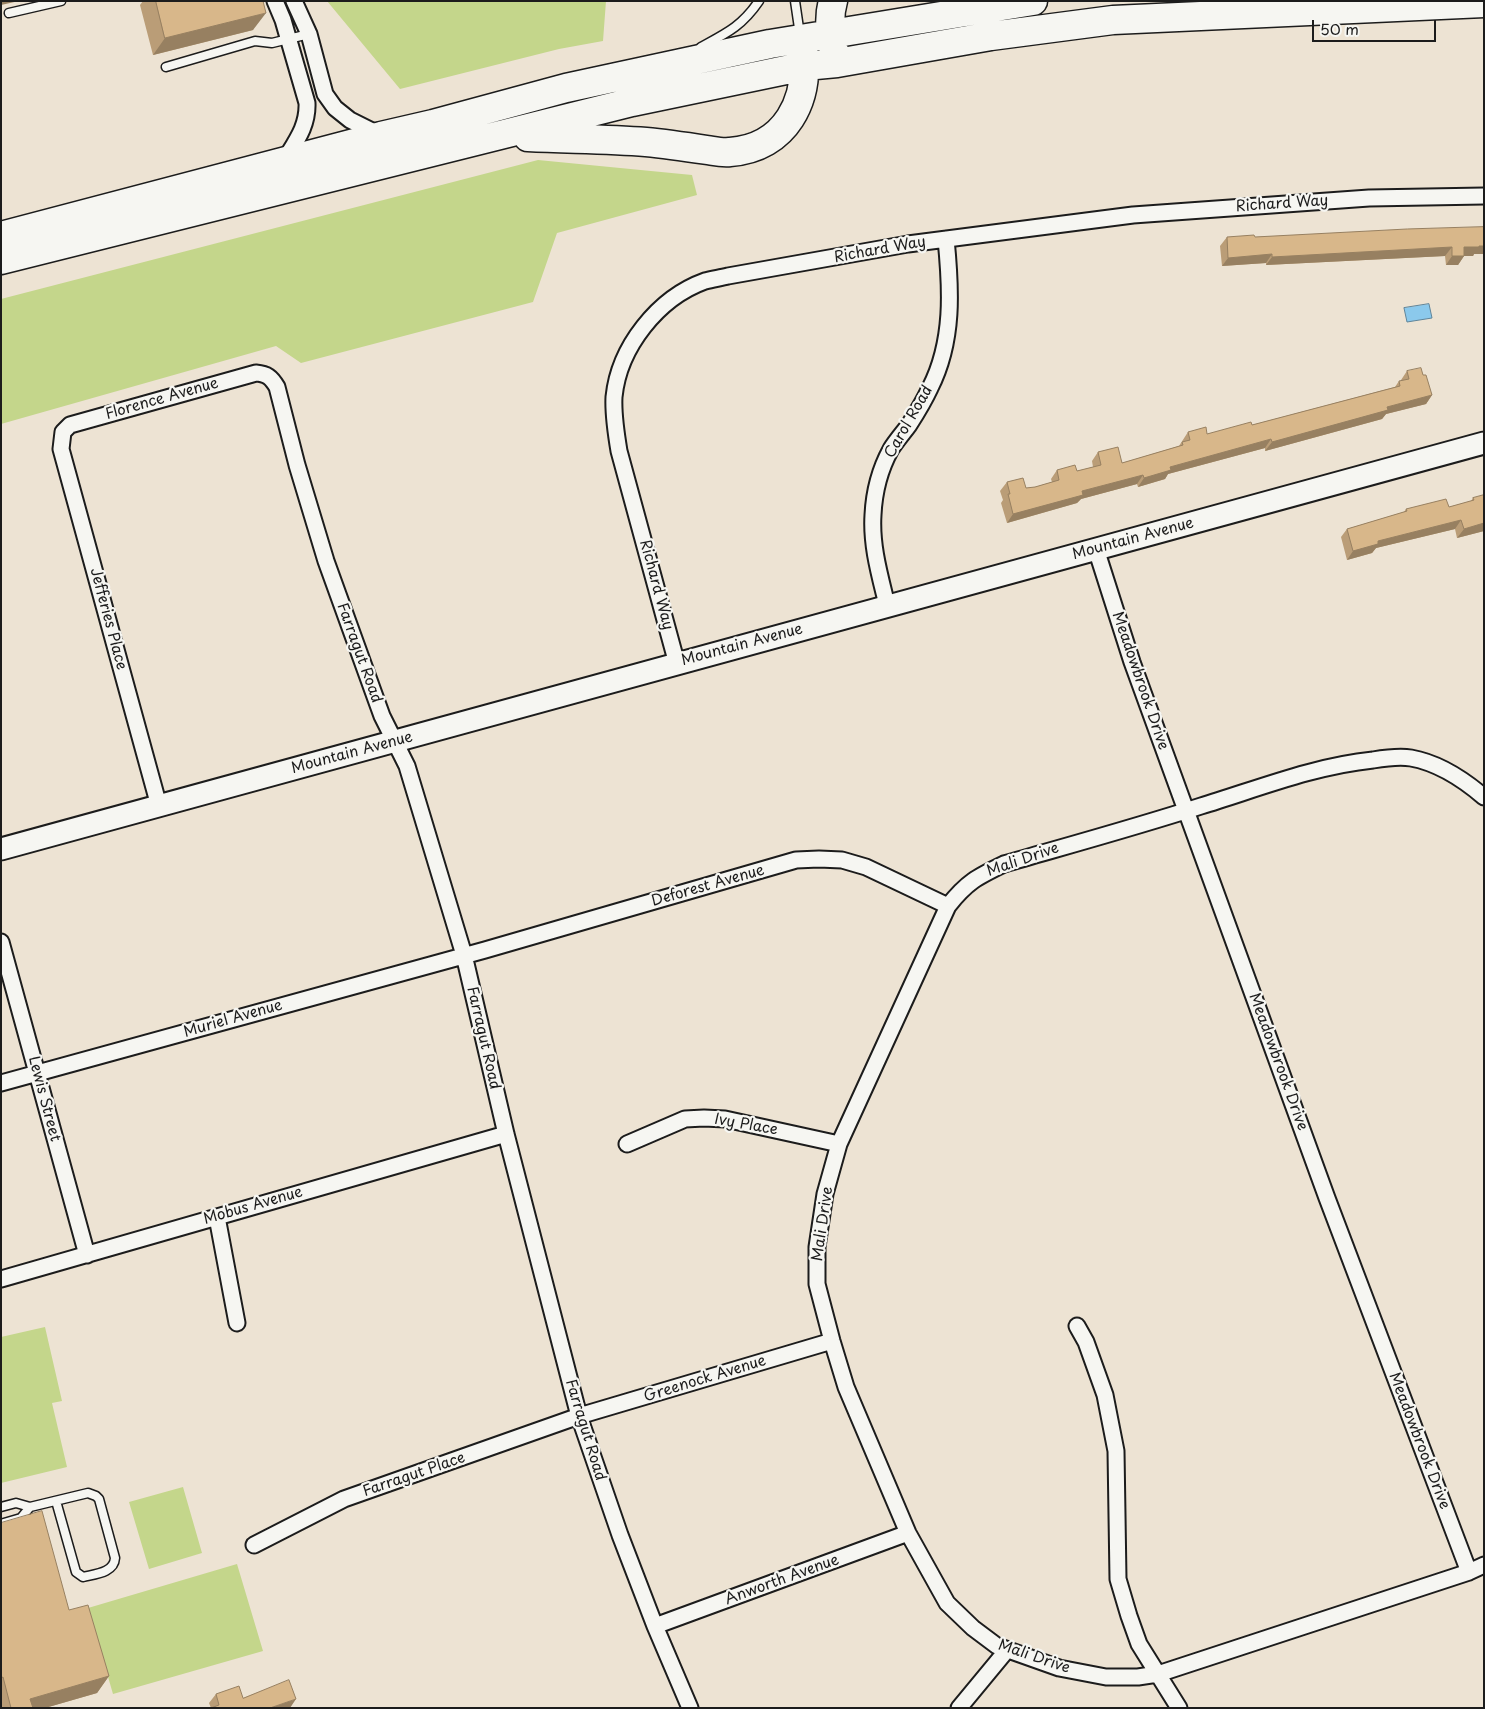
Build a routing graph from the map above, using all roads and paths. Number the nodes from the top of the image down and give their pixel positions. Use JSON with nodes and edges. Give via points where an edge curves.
{"nodes":[{"id":1,"x":61,"y":1,"type":"edge"},
{"id":2,"x":759,"y":1,"type":"edge"},
{"id":3,"x":795,"y":1,"type":"edge"},
{"id":4,"x":834,"y":1,"type":"edge"},
{"id":5,"x":1033,"y":1,"type":"edge"},
{"id":6,"x":296,"y":3,"type":"edge"},
{"id":7,"x":1484,"y":3,"type":"edge"},
{"id":8,"x":277,"y":7,"type":"edge"},
{"id":9,"x":9,"y":13,"type":"dead end"},
{"id":10,"x":830,"y":33,"type":"junction"},
{"id":11,"x":310,"y":34,"type":"junction"},
{"id":12,"x":801,"y":37,"type":"junction"},
{"id":13,"x":289,"y":39,"type":"junction"},
{"id":14,"x":836,"y":63,"type":"junction"},
{"id":15,"x":667,"y":65,"type":"junction"},
{"id":16,"x":805,"y":66,"type":"junction"},
{"id":17,"x":166,"y":67,"type":"dead end"},
{"id":18,"x":381,"y":136,"type":"junction"},
{"id":19,"x":500,"y":136,"type":"junction"},
{"id":20,"x":284,"y":162,"type":"junction"},
{"id":21,"x":1484,"y":196,"type":"edge"},
{"id":22,"x":1,"y":236,"type":"edge"},
{"id":23,"x":946,"y":239,"type":"junction"},
{"id":24,"x":1,"y":260,"type":"edge"},
{"id":25,"x":265,"y":373,"type":"joint"},
{"id":26,"x":63,"y":432,"type":"joint"},
{"id":27,"x":1484,"y":442,"type":"edge"},
{"id":28,"x":1096,"y":549,"type":"junction"},
{"id":29,"x":887,"y":605,"type":"junction"},
{"id":30,"x":677,"y":664,"type":"junction"},
{"id":31,"x":394,"y":741,"type":"junction"},
{"id":32,"x":1484,"y":797,"type":"edge"},
{"id":33,"x":159,"y":806,"type":"junction"},
{"id":34,"x":1186,"y":811,"type":"junction"},
{"id":35,"x":1,"y":848,"type":"edge"},
{"id":36,"x":948,"y":906,"type":"junction"},
{"id":37,"x":1,"y":942,"type":"edge"},
{"id":38,"x":464,"y":955,"type":"junction"},
{"id":39,"x":37,"y":1074,"type":"junction"},
{"id":40,"x":1,"y":1083,"type":"edge"},
{"id":41,"x":506,"y":1134,"type":"junction"},
{"id":42,"x":627,"y":1144,"type":"dead end"},
{"id":43,"x":839,"y":1144,"type":"junction"},
{"id":44,"x":217,"y":1217,"type":"junction"},
{"id":45,"x":88,"y":1255,"type":"junction"},
{"id":46,"x":1,"y":1279,"type":"edge"},
{"id":47,"x":237,"y":1323,"type":"dead end"},
{"id":48,"x":1077,"y":1326,"type":"dead end"},
{"id":49,"x":832,"y":1341,"type":"junction"},
{"id":50,"x":579,"y":1416,"type":"junction"},
{"id":51,"x":56,"y":1501,"type":"junction"},
{"id":52,"x":1,"y":1507,"type":"edge"},
{"id":53,"x":30,"y":1507,"type":"junction"},
{"id":54,"x":1,"y":1524,"type":"edge"},
{"id":55,"x":908,"y":1533,"type":"junction"},
{"id":56,"x":254,"y":1545,"type":"dead end"},
{"id":57,"x":1484,"y":1565,"type":"edge"},
{"id":58,"x":1469,"y":1572,"type":"junction"},
{"id":59,"x":655,"y":1626,"type":"junction"},
{"id":60,"x":1007,"y":1650,"type":"junction"},
{"id":61,"x":1158,"y":1674,"type":"junction"},
{"id":62,"x":690,"y":1708,"type":"edge"},
{"id":63,"x":959,"y":1708,"type":"edge"},
{"id":64,"x":1180,"y":1708,"type":"edge"}],
"edges":[{"from":1,"to":9,"type":"lane"},
{"from":2,"to":15,"type":"lane","via":[[746,19],[728,32]]},
{"from":3,"to":12,"type":"lane"},
{"from":4,"to":10,"type":"highway","via":[[830,12]]},
{"from":5,"to":10,"type":"highway"},
{"from":6,"to":8,"type":"lane"},
{"from":6,"to":11,"type":"street"},
{"from":7,"to":14,"type":"highway","via":[[1113,20],[991,36]]},
{"from":8,"to":13,"type":"street"},
{"from":10,"to":12,"type":"highway"},
{"from":10,"to":14,"type":"highway"},
{"from":11,"to":13,"type":"lane"},
{"from":11,"to":18,"type":"street","via":[[326,94],[335,108]]},
{"from":12,"to":15,"type":"highway"},
{"from":12,"to":16,"type":"highway"},
{"from":13,"to":17,"type":"lane","via":[[272,43],[255,41]]},
{"from":13,"to":20,"type":"street","via":[[308,103],[308,115]]},
{"from":14,"to":16,"type":"highway"},
{"from":15,"to":18,"type":"highway"},
{"from":16,"to":19,"type":"highway","via":[[632,102]]},
{"from":16,"to":19,"type":"highway","via":[[800,98],[787,125],[754,148],[728,152],[647,142]]},
{"from":18,"to":20,"type":"highway"},
{"from":19,"to":24,"type":"highway"},
{"from":20,"to":22,"type":"highway"},
{"from":21,"to":23,"type":"street","name":"Richard Way","via":[[1369,198],[1142,214]]},
{"from":23,"to":29,"type":"street","name":"Carol Road","via":[[950,310],[948,334],[931,387],[891,448],[876,490],[872,541]]},
{"from":23,"to":30,"type":"street","name":"Richard Way","via":[[705,281],[666,304],[647,322],[633,343],[618,378],[614,422]]},
{"from":25,"to":26,"type":"street","name":"Florence Avenue","via":[[70,425]]},
{"from":25,"to":31,"type":"street","name":"Farragut Road","via":[[277,387],[326,561]]},
{"from":26,"to":33,"type":"street","name":"Jefferies Place","via":[[61,449]]},
{"from":27,"to":28,"type":"street","name":"Mountain Avenue"},
{"from":28,"to":29,"type":"street","name":"Mountain Avenue"},
{"from":28,"to":34,"type":"street","name":"Meadowbrook Drive","via":[[1132,662]]},
{"from":29,"to":30,"type":"street","name":"Mountain Avenue"},
{"from":30,"to":31,"type":"street","name":"Mountain Avenue"},
{"from":31,"to":33,"type":"street","name":"Mountain Avenue"},
{"from":31,"to":38,"type":"street","name":"Farragut Road","via":[[407,766]]},
{"from":32,"to":34,"type":"street","name":"Mali Drive","via":[[1435,765],[1410,758],[1388,758],[1328,767]]},
{"from":33,"to":35,"type":"street","name":"Mountain Avenue"},
{"from":34,"to":36,"type":"street","name":"Mali Drive","via":[[1004,864],[962,888]]},
{"from":34,"to":58,"type":"street","name":"Meadowbrook Drive","via":[[1327,1198]]},
{"from":36,"to":38,"type":"street","name":"Deforest Avenue","via":[[842,860],[796,860]]},
{"from":36,"to":43,"type":"street","name":"Mali Drive"},
{"from":37,"to":39,"type":"street","name":"Lewis Street"},
{"from":38,"to":39,"type":"street","name":"Muriel Avenue"},
{"from":38,"to":41,"type":"street","name":"Farragut Road"},
{"from":39,"to":40,"type":"street","name":"Muriel Avenue"},
{"from":39,"to":45,"type":"street","name":"Lewis Street"},
{"from":41,"to":44,"type":"street","name":"Mobus Avenue"},
{"from":41,"to":50,"type":"street","name":"Farragut Road"},
{"from":42,"to":43,"type":"street","name":"Ivy Place","via":[[685,1119],[704,1118],[725,1119]]},
{"from":43,"to":49,"type":"street","name":"Mali Drive","via":[[825,1194],[817,1248],[818,1284]]},
{"from":44,"to":45,"type":"street","name":"Mobus Avenue"},
{"from":44,"to":47,"type":"street"},
{"from":45,"to":46,"type":"street","name":"Mobus Avenue"},
{"from":48,"to":61,"type":"street","via":[[1105,1395],[1116,1451],[1118,1579],[1139,1644]]},
{"from":49,"to":50,"type":"street","name":"Greenock Avenue"},
{"from":49,"to":55,"type":"street","name":"Mali Drive","via":[[846,1387]]},
{"from":50,"to":56,"type":"street","name":"Farragut Place","via":[[344,1500]]},
{"from":50,"to":59,"type":"street","name":"Farragut Road"},
{"from":51,"to":51,"type":"lane","via":[[88,1492],[99,1499],[115,1558],[115,1563],[108,1570],[83,1578],[76,1572]]},
{"from":51,"to":53,"type":"lane"},
{"from":52,"to":53,"type":"lane","via":[[16,1503]]},
{"from":53,"to":54,"type":"lane","via":[[21,1518]]},
{"from":55,"to":59,"type":"street","name":"Anworth Avenue"},
{"from":55,"to":60,"type":"street","name":"Mali Drive","via":[[947,1603],[973,1628]]},
{"from":57,"to":58,"type":"street","name":"Mali Drive"},
{"from":58,"to":61,"type":"street","name":"Mali Drive"},
{"from":59,"to":62,"type":"street","name":"Farragut Road"},
{"from":60,"to":61,"type":"street","name":"Mali Drive","via":[[1059,1668],[1106,1677]]},
{"from":60,"to":63,"type":"street"},
{"from":61,"to":64,"type":"street"}]}
